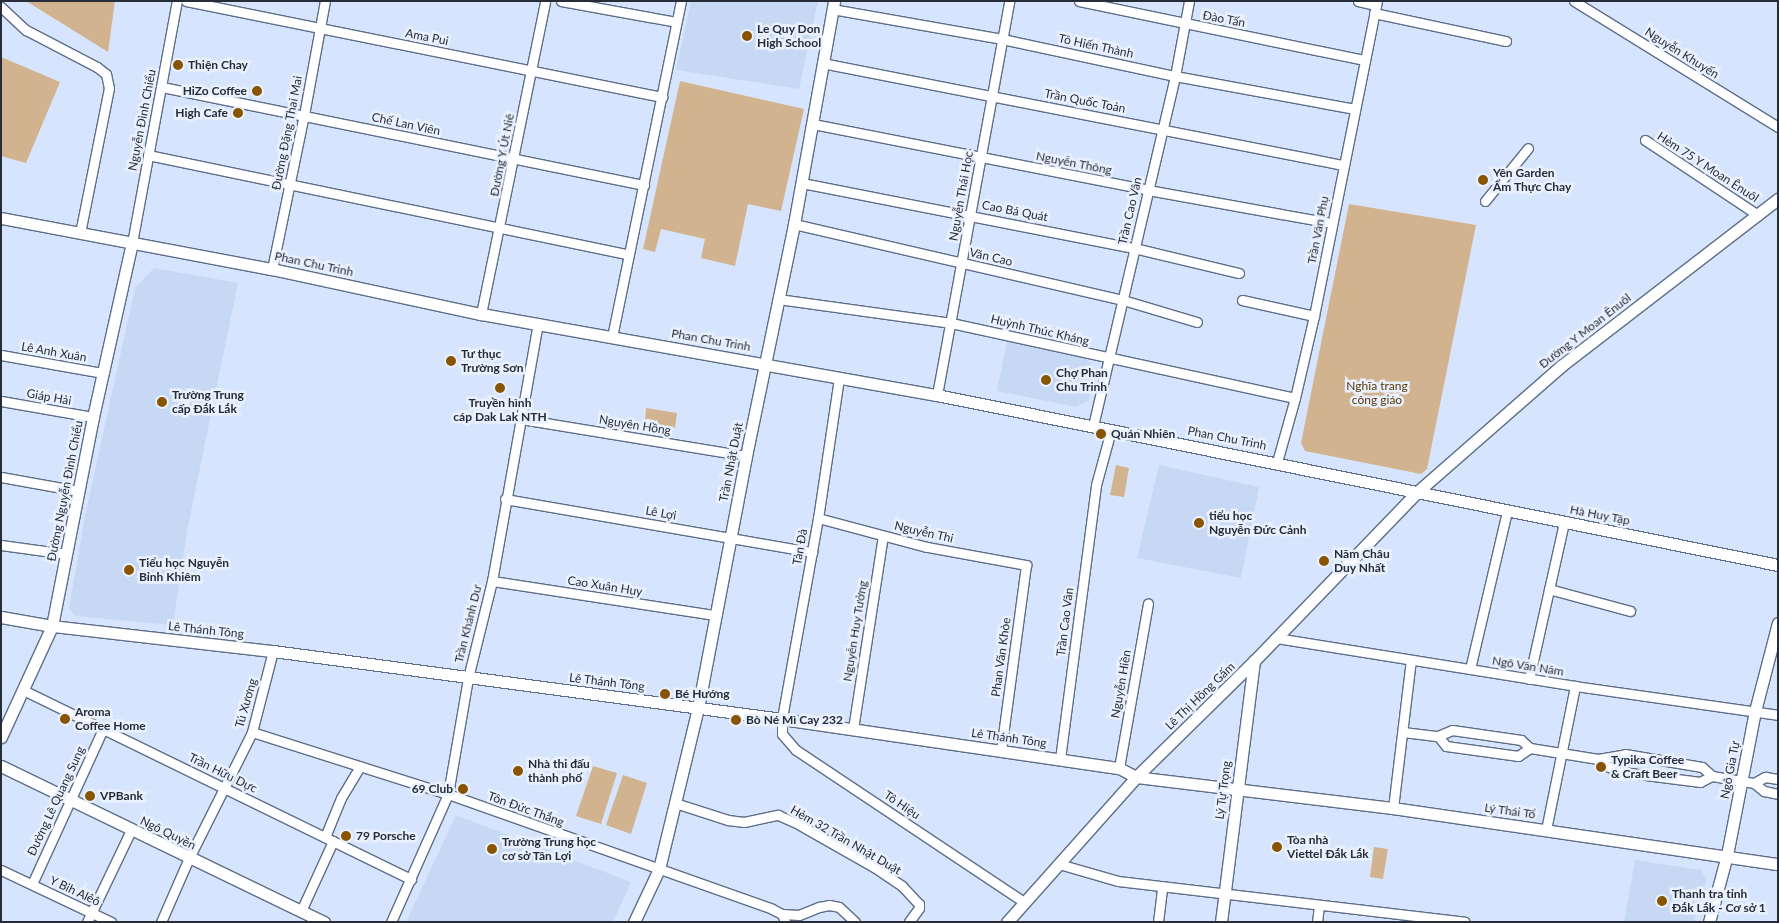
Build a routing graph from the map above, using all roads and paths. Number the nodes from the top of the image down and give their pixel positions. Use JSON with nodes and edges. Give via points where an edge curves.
{"nodes":[{"id":1,"x":177,"y":1,"type":"edge"},
{"id":2,"x":186,"y":1,"type":"edge"},
{"id":3,"x":324,"y":1,"type":"edge"},
{"id":4,"x":546,"y":1,"type":"edge"},
{"id":5,"x":561,"y":1,"type":"edge"},
{"id":6,"x":681,"y":1,"type":"edge"},
{"id":7,"x":1009,"y":1,"type":"edge"},
{"id":8,"x":1078,"y":1,"type":"edge"},
{"id":9,"x":1189,"y":1,"type":"edge"},
{"id":10,"x":1358,"y":1,"type":"edge"},
{"id":11,"x":1574,"y":1,"type":"edge"},
{"id":12,"x":833,"y":5,"type":"edge"},
{"id":13,"x":1,"y":7,"type":"edge"},
{"id":14,"x":1376,"y":7,"type":"edge"},
{"id":15,"x":676,"y":22,"type":"junction"},
{"id":16,"x":1184,"y":24,"type":"junction"},
{"id":17,"x":319,"y":29,"type":"junction"},
{"id":18,"x":1002,"y":39,"type":"junction"},
{"id":19,"x":1506,"y":41,"type":"dead end"},
{"id":20,"x":1365,"y":60,"type":"junction"},
{"id":21,"x":822,"y":63,"type":"junction"},
{"id":22,"x":530,"y":69,"type":"junction"},
{"id":23,"x":1175,"y":76,"type":"junction"},
{"id":24,"x":162,"y":87,"type":"junction"},
{"id":25,"x":662,"y":97,"type":"junction"},
{"id":26,"x":993,"y":97,"type":"junction"},
{"id":27,"x":1355,"y":109,"type":"junction"},
{"id":28,"x":304,"y":115,"type":"junction"},
{"id":29,"x":813,"y":124,"type":"junction"},
{"id":30,"x":1778,"y":127,"type":"edge"},
{"id":31,"x":1162,"y":128,"type":"junction"},
{"id":32,"x":1644,"y":140,"type":"dead end"},
{"id":33,"x":1528,"y":148,"type":"dead end"},
{"id":34,"x":148,"y":155,"type":"junction"},
{"id":35,"x":981,"y":156,"type":"junction"},
{"id":36,"x":514,"y":159,"type":"junction"},
{"id":37,"x":1344,"y":166,"type":"junction"},
{"id":38,"x":290,"y":184,"type":"junction"},
{"id":39,"x":802,"y":184,"type":"junction"},
{"id":40,"x":644,"y":185,"type":"junction"},
{"id":41,"x":1148,"y":190,"type":"junction"},
{"id":42,"x":1778,"y":199,"type":"edge"},
{"id":43,"x":1486,"y":201,"type":"dead end"},
{"id":44,"x":970,"y":215,"type":"junction"},
{"id":45,"x":1758,"y":215,"type":"junction"},
{"id":46,"x":1,"y":218,"type":"edge"},
{"id":47,"x":1332,"y":223,"type":"junction"},
{"id":48,"x":794,"y":224,"type":"junction"},
{"id":49,"x":500,"y":228,"type":"junction"},
{"id":50,"x":80,"y":233,"type":"junction"},
{"id":51,"x":132,"y":242,"type":"junction"},
{"id":52,"x":1134,"y":248,"type":"junction"},
{"id":53,"x":628,"y":254,"type":"junction"},
{"id":54,"x":962,"y":263,"type":"junction"},
{"id":55,"x":272,"y":269,"type":"junction"},
{"id":56,"x":1240,"y":273,"type":"dead end"},
{"id":57,"x":778,"y":299,"type":"junction"},
{"id":58,"x":1123,"y":300,"type":"junction"},
{"id":59,"x":1242,"y":300,"type":"dead end"},
{"id":60,"x":481,"y":314,"type":"junction"},
{"id":61,"x":1314,"y":316,"type":"junction"},
{"id":62,"x":1197,"y":322,"type":"dead end"},
{"id":63,"x":538,"y":323,"type":"junction"},
{"id":64,"x":951,"y":323,"type":"junction"},
{"id":65,"x":612,"y":337,"type":"junction"},
{"id":66,"x":1,"y":355,"type":"edge"},
{"id":67,"x":1110,"y":359,"type":"junction"},
{"id":68,"x":766,"y":364,"type":"junction"},
{"id":69,"x":103,"y":373,"type":"junction"},
{"id":70,"x":839,"y":378,"type":"junction"},
{"id":71,"x":937,"y":395,"type":"junction"},
{"id":72,"x":1295,"y":398,"type":"junction"},
{"id":73,"x":1,"y":401,"type":"edge"},
{"id":74,"x":93,"y":417,"type":"junction"},
{"id":75,"x":521,"y":419,"type":"junction"},
{"id":76,"x":1093,"y":426,"type":"junction"},
{"id":77,"x":1111,"y":430,"type":"junction"},
{"id":78,"x":746,"y":456,"type":"junction"},
{"id":79,"x":1277,"y":462,"type":"junction"},
{"id":80,"x":1,"y":478,"type":"edge"},
{"id":81,"x":79,"y":491,"type":"junction"},
{"id":82,"x":1416,"y":493,"type":"junction"},
{"id":83,"x":505,"y":500,"type":"junction"},
{"id":84,"x":1507,"y":511,"type":"junction"},
{"id":85,"x":818,"y":518,"type":"junction"},
{"id":86,"x":1564,"y":522,"type":"junction"},
{"id":87,"x":883,"y":536,"type":"junction"},
{"id":88,"x":731,"y":538,"type":"junction"},
{"id":89,"x":1,"y":545,"type":"edge"},
{"id":90,"x":812,"y":552,"type":"junction"},
{"id":91,"x":66,"y":554,"type":"junction"},
{"id":92,"x":1778,"y":565,"type":"edge"},
{"id":93,"x":1026,"y":566,"type":"joint"},
{"id":94,"x":492,"y":581,"type":"junction"},
{"id":95,"x":1549,"y":590,"type":"junction"},
{"id":96,"x":1148,"y":604,"type":"dead end"},
{"id":97,"x":1630,"y":611,"type":"dead end"},
{"id":98,"x":715,"y":615,"type":"junction"},
{"id":99,"x":1,"y":618,"type":"edge"},
{"id":100,"x":1778,"y":623,"type":"edge"},
{"id":101,"x":52,"y":626,"type":"junction"},
{"id":102,"x":1276,"y":638,"type":"junction"},
{"id":103,"x":273,"y":651,"type":"junction"},
{"id":104,"x":1411,"y":660,"type":"junction"},
{"id":105,"x":1254,"y":662,"type":"junction"},
{"id":106,"x":1470,"y":669,"type":"junction"},
{"id":107,"x":468,"y":678,"type":"junction"},
{"id":108,"x":1529,"y":679,"type":"junction"},
{"id":109,"x":1575,"y":686,"type":"junction"},
{"id":110,"x":23,"y":690,"type":"junction"},
{"id":111,"x":698,"y":708,"type":"junction"},
{"id":112,"x":1756,"y":712,"type":"junction"},
{"id":113,"x":1778,"y":715,"type":"edge"},
{"id":114,"x":782,"y":719,"type":"junction"},
{"id":115,"x":103,"y":729,"type":"junction"},
{"id":116,"x":852,"y":729,"type":"junction"},
{"id":117,"x":252,"y":732,"type":"junction"},
{"id":118,"x":1402,"y":732,"type":"junction"},
{"id":119,"x":1438,"y":736,"type":"junction"},
{"id":120,"x":1,"y":737,"type":"edge"},
{"id":121,"x":1530,"y":748,"type":"junction"},
{"id":122,"x":1001,"y":751,"type":"junction"},
{"id":123,"x":1562,"y":753,"type":"junction"},
{"id":124,"x":1060,"y":759,"type":"junction"},
{"id":125,"x":1598,"y":759,"type":"junction"},
{"id":126,"x":1,"y":766,"type":"edge"},
{"id":127,"x":360,"y":766,"type":"junction"},
{"id":128,"x":1119,"y":768,"type":"junction"},
{"id":129,"x":1712,"y":776,"type":"junction"},
{"id":130,"x":1136,"y":778,"type":"junction"},
{"id":131,"x":1778,"y":779,"type":"edge"},
{"id":132,"x":1741,"y":781,"type":"junction"},
{"id":133,"x":1754,"y":783,"type":"junction"},
{"id":134,"x":224,"y":788,"type":"junction"},
{"id":135,"x":1237,"y":791,"type":"junction"},
{"id":136,"x":448,"y":794,"type":"junction"},
{"id":137,"x":1778,"y":794,"type":"edge"},
{"id":138,"x":70,"y":800,"type":"junction"},
{"id":139,"x":675,"y":803,"type":"junction"},
{"id":140,"x":1393,"y":808,"type":"junction"},
{"id":141,"x":131,"y":830,"type":"junction"},
{"id":142,"x":1546,"y":830,"type":"junction"},
{"id":143,"x":329,"y":839,"type":"junction"},
{"id":144,"x":1727,"y":855,"type":"junction"},
{"id":145,"x":189,"y":858,"type":"junction"},
{"id":146,"x":1059,"y":864,"type":"junction"},
{"id":147,"x":1778,"y":864,"type":"edge"},
{"id":148,"x":659,"y":869,"type":"junction"},
{"id":149,"x":1,"y":870,"type":"edge"},
{"id":150,"x":411,"y":879,"type":"junction"},
{"id":151,"x":32,"y":884,"type":"junction"},
{"id":152,"x":1162,"y":887,"type":"junction"},
{"id":153,"x":1224,"y":895,"type":"junction"},
{"id":154,"x":1024,"y":902,"type":"junction"},
{"id":155,"x":1319,"y":905,"type":"junction"},
{"id":156,"x":301,"y":911,"type":"junction"},
{"id":157,"x":92,"y":912,"type":"junction"},
{"id":158,"x":784,"y":918,"type":"edge"},
{"id":159,"x":798,"y":918,"type":"edge"},
{"id":160,"x":87,"y":922,"type":"edge"},
{"id":161,"x":111,"y":922,"type":"edge"},
{"id":162,"x":161,"y":922,"type":"edge"},
{"id":163,"x":324,"y":922,"type":"edge"},
{"id":164,"x":391,"y":922,"type":"edge"},
{"id":165,"x":634,"y":922,"type":"edge"},
{"id":166,"x":855,"y":922,"type":"edge"},
{"id":167,"x":909,"y":922,"type":"edge"},
{"id":168,"x":1007,"y":922,"type":"edge"},
{"id":169,"x":1158,"y":922,"type":"edge"},
{"id":170,"x":1221,"y":922,"type":"edge"},
{"id":171,"x":1317,"y":922,"type":"edge"},
{"id":172,"x":1465,"y":922,"type":"edge"},
{"id":173,"x":1709,"y":922,"type":"edge"}],
"edges":[{"from":1,"to":24,"type":"street","name":"Nguyễn Đình Chiểu"},
{"from":2,"to":17,"type":"street","name":"Ama Pui"},
{"from":3,"to":17,"type":"street","name":"Đường Đặng Thai Mai"},
{"from":4,"to":22,"type":"street","name":"Đường Y Út Niê"},
{"from":5,"to":15,"type":"street"},
{"from":6,"to":15,"type":"street"},
{"from":7,"to":18,"type":"street","name":"Nguyễn Thái Học"},
{"from":8,"to":16,"type":"street","name":"Đào Tấn"},
{"from":9,"to":16,"type":"street","name":"Trần Cao Vân"},
{"from":10,"to":14,"type":"street"},
{"from":11,"to":30,"type":"street","name":"Nguyễn Khuyến"},
{"from":12,"to":18,"type":"street","name":"Tô Hiến Thành"},
{"from":12,"to":21,"type":"main road","name":"Trần Nhật Duật"},
{"from":13,"to":50,"type":"street","via":[[26,30],[106,74],[109,88]]},
{"from":14,"to":19,"type":"street"},
{"from":14,"to":20,"type":"street","name":"Trần Văn Phụ"},
{"from":15,"to":25,"type":"street"},
{"from":16,"to":20,"type":"street","name":"Đào Tấn"},
{"from":16,"to":23,"type":"street","name":"Trần Cao Vân"},
{"from":17,"to":22,"type":"street","name":"Ama Pui"},
{"from":17,"to":28,"type":"street","name":"Đường Đặng Thai Mai"},
{"from":18,"to":23,"type":"street","name":"Tô Hiến Thành"},
{"from":18,"to":26,"type":"street","name":"Nguyễn Thái Học"},
{"from":20,"to":27,"type":"street","name":"Trần Văn Phụ"},
{"from":21,"to":26,"type":"street","name":"Trần Quốc Toản"},
{"from":21,"to":29,"type":"main road","name":"Trần Nhật Duật"},
{"from":22,"to":25,"type":"street","name":"Ama Pui"},
{"from":22,"to":36,"type":"street","name":"Đường Y Út Niê"},
{"from":23,"to":27,"type":"street","name":"Tô Hiến Thành"},
{"from":23,"to":31,"type":"street","name":"Trần Cao Vân"},
{"from":24,"to":28,"type":"street","name":"Chế Lan Viên"},
{"from":24,"to":34,"type":"street","name":"Nguyễn Đình Chiểu"},
{"from":25,"to":40,"type":"street"},
{"from":26,"to":31,"type":"street","name":"Trần Quốc Toản"},
{"from":26,"to":35,"type":"street","name":"Nguyễn Thái Học"},
{"from":27,"to":37,"type":"street","name":"Trần Văn Phụ"},
{"from":28,"to":36,"type":"street","name":"Chế Lan Viên"},
{"from":28,"to":38,"type":"street","name":"Đường Đặng Thai Mai"},
{"from":29,"to":35,"type":"street","name":"Nguyễn Thông"},
{"from":29,"to":39,"type":"main road","name":"Trần Nhật Duật"},
{"from":31,"to":37,"type":"street","name":"Trần Quốc Toản"},
{"from":31,"to":41,"type":"street","name":"Trần Cao Vân"},
{"from":32,"to":45,"type":"street","name":"Hẻm 75 Y Moan Ênuôl"},
{"from":33,"to":43,"type":"street"},
{"from":34,"to":38,"type":"street"},
{"from":34,"to":51,"type":"street","name":"Nguyễn Đình Chiểu"},
{"from":35,"to":41,"type":"street","name":"Nguyễn Thông"},
{"from":35,"to":44,"type":"street","name":"Nguyễn Thái Học"},
{"from":36,"to":40,"type":"street","name":"Chế Lan Viên"},
{"from":36,"to":49,"type":"street","name":"Đường Y Út Niê"},
{"from":37,"to":47,"type":"street","name":"Trần Văn Phụ"},
{"from":38,"to":49,"type":"street"},
{"from":38,"to":55,"type":"street","name":"Đường Đặng Thai Mai"},
{"from":39,"to":44,"type":"street","name":"Cao Bá Quát"},
{"from":39,"to":48,"type":"main road","name":"Trần Nhật Duật"},
{"from":40,"to":53,"type":"street"},
{"from":41,"to":47,"type":"street","name":"Nguyễn Thông"},
{"from":41,"to":52,"type":"street","name":"Trần Cao Vân"},
{"from":42,"to":45,"type":"main road","name":"Đường Y Moan Ênuôl"},
{"from":44,"to":52,"type":"street","name":"Cao Bá Quát"},
{"from":44,"to":54,"type":"street","name":"Nguyễn Thái Học"},
{"from":45,"to":82,"type":"main road","name":"Đường Y Moan Ênuôl","via":[[1561,366]]},
{"from":46,"to":50,"type":"main road","name":"Phan Chu Trinh"},
{"from":47,"to":61,"type":"street","name":"Trần Văn Phụ"},
{"from":48,"to":54,"type":"street","name":"Văn Cao"},
{"from":48,"to":57,"type":"main road","name":"Trần Nhật Duật"},
{"from":49,"to":53,"type":"street"},
{"from":49,"to":60,"type":"street","name":"Đường Y Út Niê"},
{"from":50,"to":51,"type":"main road","name":"Phan Chu Trinh"},
{"from":51,"to":55,"type":"main road","name":"Phan Chu Trinh"},
{"from":51,"to":69,"type":"main road","name":"Đường Nguyễn Đình Chiểu"},
{"from":52,"to":56,"type":"street","name":"Cao Bá Quát"},
{"from":52,"to":58,"type":"street","name":"Trần Cao Vân"},
{"from":53,"to":65,"type":"street"},
{"from":54,"to":58,"type":"street","name":"Văn Cao"},
{"from":54,"to":64,"type":"street","name":"Nguyễn Thái Học"},
{"from":55,"to":60,"type":"main road","name":"Phan Chu Trinh"},
{"from":57,"to":64,"type":"street","name":"Huỳnh Thúc Kháng"},
{"from":57,"to":68,"type":"main road","name":"Trần Nhật Duật"},
{"from":58,"to":62,"type":"street","name":"Văn Cao"},
{"from":58,"to":67,"type":"street","name":"Trần Cao Vân"},
{"from":59,"to":61,"type":"street"},
{"from":60,"to":63,"type":"main road","name":"Phan Chu Trinh"},
{"from":61,"to":72,"type":"street","name":"Trần Văn Phụ"},
{"from":63,"to":65,"type":"main road","name":"Phan Chu Trinh"},
{"from":63,"to":75,"type":"street","name":"Trần Khánh Dư"},
{"from":64,"to":67,"type":"street","name":"Huỳnh Thúc Kháng"},
{"from":64,"to":71,"type":"street","name":"Nguyễn Thái Học"},
{"from":65,"to":68,"type":"main road","name":"Phan Chu Trinh"},
{"from":66,"to":69,"type":"street","name":"Lê Anh Xuân"},
{"from":67,"to":72,"type":"street","name":"Huỳnh Thúc Kháng"},
{"from":67,"to":76,"type":"street","name":"Trần Cao Vân"},
{"from":68,"to":70,"type":"main road","name":"Phan Chu Trinh"},
{"from":68,"to":78,"type":"main road","name":"Trần Nhật Duật"},
{"from":69,"to":74,"type":"main road","name":"Đường Nguyễn Đình Chiểu"},
{"from":70,"to":71,"type":"main road","name":"Phan Chu Trinh"},
{"from":70,"to":85,"type":"street","name":"Tản Đà"},
{"from":71,"to":76,"type":"main road","name":"Phan Chu Trinh"},
{"from":72,"to":79,"type":"street","name":"Trần Văn Phụ"},
{"from":73,"to":74,"type":"street","name":"Giáp Hải"},
{"from":74,"to":81,"type":"main road","name":"Đường Nguyễn Đình Chiểu"},
{"from":75,"to":78,"type":"street","name":"Nguyên Hồng"},
{"from":75,"to":83,"type":"street","name":"Trần Khánh Dư"},
{"from":76,"to":77,"type":"main road","name":"Phan Chu Trinh"},
{"from":77,"to":79,"type":"main road","name":"Phan Chu Trinh"},
{"from":77,"to":124,"type":"street","name":"Trần Cao Vân","via":[[1096,485]]},
{"from":78,"to":88,"type":"main road","name":"Trần Nhật Duật"},
{"from":79,"to":82,"type":"main road","name":"Phan Chu Trinh"},
{"from":80,"to":81,"type":"street"},
{"from":81,"to":91,"type":"main road","name":"Đường Nguyễn Đình Chiểu"},
{"from":82,"to":84,"type":"main road","name":"Hà Huy Tập"},
{"from":82,"to":102,"type":"main road","name":"Lê Thị Hồng Gấm"},
{"from":83,"to":88,"type":"street","name":"Lê Lợi"},
{"from":83,"to":94,"type":"street","name":"Trần Khánh Dư"},
{"from":84,"to":86,"type":"main road","name":"Hà Huy Tập"},
{"from":84,"to":106,"type":"street"},
{"from":85,"to":87,"type":"street","name":"Nguyễn Thi"},
{"from":85,"to":90,"type":"street","name":"Tản Đà"},
{"from":86,"to":92,"type":"main road","name":"Hà Huy Tập"},
{"from":86,"to":95,"type":"street"},
{"from":87,"to":93,"type":"street","name":"Nguyễn Thi"},
{"from":87,"to":116,"type":"street","name":"Nguyễn Huy Tưởng"},
{"from":88,"to":90,"type":"street","name":"Lê Lợi"},
{"from":88,"to":98,"type":"main road","name":"Trần Nhật Duật"},
{"from":89,"to":91,"type":"street"},
{"from":90,"to":114,"type":"street","name":"Tản Đà"},
{"from":91,"to":101,"type":"main road","name":"Đường Nguyễn Đình Chiểu"},
{"from":93,"to":122,"type":"street","name":"Phan Văn Khòe"},
{"from":94,"to":98,"type":"street","name":"Cao Xuân Huy"},
{"from":94,"to":107,"type":"street","name":"Trần Khánh Dư"},
{"from":95,"to":97,"type":"street"},
{"from":95,"to":108,"type":"street"},
{"from":96,"to":128,"type":"street","name":"Nguyễn Hiền"},
{"from":98,"to":111,"type":"main road","name":"Trần Nhật Duật"},
{"from":99,"to":101,"type":"main road","name":"Lê Thánh Tông"},
{"from":100,"to":112,"type":"main road","name":"Ngô Gia Tự"},
{"from":101,"to":103,"type":"main road","name":"Lê Thánh Tông"},
{"from":101,"to":110,"type":"main road","name":"Đường Nguyễn Đình Chiểu"},
{"from":102,"to":104,"type":"street","name":"Ngô Văn Năm"},
{"from":102,"to":105,"type":"main road","name":"Lê Thị Hồng Gấm"},
{"from":103,"to":107,"type":"main road","name":"Lê Thánh Tông"},
{"from":103,"to":117,"type":"street","name":"Tú Xương"},
{"from":104,"to":106,"type":"street","name":"Ngô Văn Năm"},
{"from":104,"to":118,"type":"street"},
{"from":105,"to":130,"type":"main road","name":"Lê Thị Hồng Gấm"},
{"from":105,"to":135,"type":"main road","name":"Lý Tự Trọng"},
{"from":106,"to":108,"type":"street","name":"Ngô Văn Năm"},
{"from":107,"to":111,"type":"main road","name":"Lê Thánh Tông"},
{"from":107,"to":136,"type":"street","name":"Trần Khánh Dư"},
{"from":108,"to":109,"type":"street","name":"Ngô Văn Năm"},
{"from":109,"to":112,"type":"street","name":"Ngô Văn Năm"},
{"from":109,"to":123,"type":"street"},
{"from":110,"to":115,"type":"street","name":"Trần Hữu Dực"},
{"from":110,"to":120,"type":"main road","name":"Đường Nguyễn Đình Chiểu"},
{"from":111,"to":114,"type":"main road","name":"Lê Thánh Tông"},
{"from":111,"to":139,"type":"main road","name":"Trần Nhật Duật"},
{"from":112,"to":113,"type":"street","name":"Ngô Văn Năm"},
{"from":112,"to":132,"type":"main road","name":"Ngô Gia Tự"},
{"from":114,"to":116,"type":"main road","name":"Lê Thánh Tông"},
{"from":114,"to":154,"type":"street","name":"Tô Hiệu","via":[[782,734],[796,750]]},
{"from":115,"to":134,"type":"street","name":"Trần Hữu Dực"},
{"from":115,"to":138,"type":"street","name":"Đường Lê Quang Sung"},
{"from":116,"to":122,"type":"main road","name":"Lê Thánh Tông"},
{"from":117,"to":127,"type":"street","name":"Tôn Đức Thắng"},
{"from":117,"to":134,"type":"street","name":"Tú Xương"},
{"from":118,"to":119,"type":"street"},
{"from":118,"to":140,"type":"street"},
{"from":119,"to":121,"type":"street","via":[[1452,730],[1521,740]]},
{"from":119,"to":121,"type":"street","via":[[1446,746],[1518,756]]},
{"from":121,"to":123,"type":"street"},
{"from":122,"to":124,"type":"main road","name":"Lê Thánh Tông"},
{"from":123,"to":125,"type":"street"},
{"from":123,"to":142,"type":"street"},
{"from":124,"to":128,"type":"main road","name":"Lê Thánh Tông"},
{"from":125,"to":129,"type":"street","via":[[1625,754],[1702,767]]},
{"from":125,"to":129,"type":"street","via":[[1622,772],[1700,782]]},
{"from":126,"to":138,"type":"main road","name":"Ngô Quyền"},
{"from":127,"to":136,"type":"street","name":"Tôn Đức Thắng"},
{"from":127,"to":143,"type":"street","via":[[341,798]]},
{"from":128,"to":130,"type":"main road","name":"Lê Thánh Tông"},
{"from":129,"to":132,"type":"street"},
{"from":130,"to":135,"type":"main road","name":"Lê Thánh Tông"},
{"from":130,"to":146,"type":"main road","name":"Lê Thị Hồng Gấm"},
{"from":131,"to":133,"type":"street","via":[[1764,777]]},
{"from":132,"to":133,"type":"street"},
{"from":132,"to":144,"type":"main road","name":"Ngô Gia Tự"},
{"from":133,"to":137,"type":"street","via":[[1764,791]]},
{"from":134,"to":143,"type":"street","name":"Trần Hữu Dực"},
{"from":134,"to":145,"type":"street","name":"Tú Xương"},
{"from":135,"to":140,"type":"main road","name":"Lý Thái Tổ"},
{"from":135,"to":153,"type":"main road","name":"Lý Tự Trọng"},
{"from":136,"to":148,"type":"street","name":"Tôn Đức Thắng"},
{"from":136,"to":150,"type":"street","name":"Trần Khánh Dư"},
{"from":138,"to":141,"type":"main road","name":"Ngô Quyền"},
{"from":138,"to":151,"type":"street","name":"Đường Lê Quang Sung"},
{"from":139,"to":148,"type":"main road","name":"Trần Nhật Duật"},
{"from":139,"to":167,"type":"street","name":"Hẻm 32 Trần Nhật Duật","via":[[728,820],[744,822],[778,815],[800,825],[902,886],[919,904]]},
{"from":140,"to":142,"type":"main road","name":"Lý Thái Tổ"},
{"from":141,"to":145,"type":"main road","name":"Ngô Quyền"},
{"from":141,"to":157,"type":"street"},
{"from":142,"to":144,"type":"main road","name":"Lý Thái Tổ"},
{"from":143,"to":150,"type":"street","name":"Trần Hữu Dực"},
{"from":143,"to":156,"type":"street"},
{"from":144,"to":147,"type":"main road","name":"Lý Thái Tổ"},
{"from":144,"to":173,"type":"main road","name":"Ngô Gia Tự"},
{"from":145,"to":156,"type":"main road","name":"Ngô Quyền"},
{"from":145,"to":162,"type":"street","name":"Tú Xương"},
{"from":146,"to":152,"type":"street","via":[[1118,880]]},
{"from":146,"to":154,"type":"main road","name":"Lê Thị Hồng Gấm"},
{"from":148,"to":158,"type":"street","name":"Tôn Đức Thắng"},
{"from":148,"to":165,"type":"main road","name":"Trần Nhật Duật"},
{"from":149,"to":151,"type":"street","name":"Y Bih Alêô"},
{"from":150,"to":164,"type":"street","name":"Trần Khánh Dư"},
{"from":151,"to":157,"type":"street","name":"Y Bih Alêô"},
{"from":152,"to":153,"type":"street"},
{"from":152,"to":169,"type":"street"},
{"from":153,"to":155,"type":"street"},
{"from":153,"to":170,"type":"main road","name":"Lý Tự Trọng"},
{"from":154,"to":168,"type":"main road","name":"Lê Thị Hồng Gấm"},
{"from":155,"to":171,"type":"street"},
{"from":155,"to":172,"type":"street"},
{"from":156,"to":163,"type":"main road","name":"Ngô Quyền"},
{"from":157,"to":160,"type":"street"},
{"from":157,"to":161,"type":"street","name":"Y Bih Alêô"},
{"from":158,"to":159,"type":"street","name":"Tôn Đức Thắng"},
{"from":159,"to":166,"type":"street","via":[[819,906],[829,905],[839,907]]}]}
